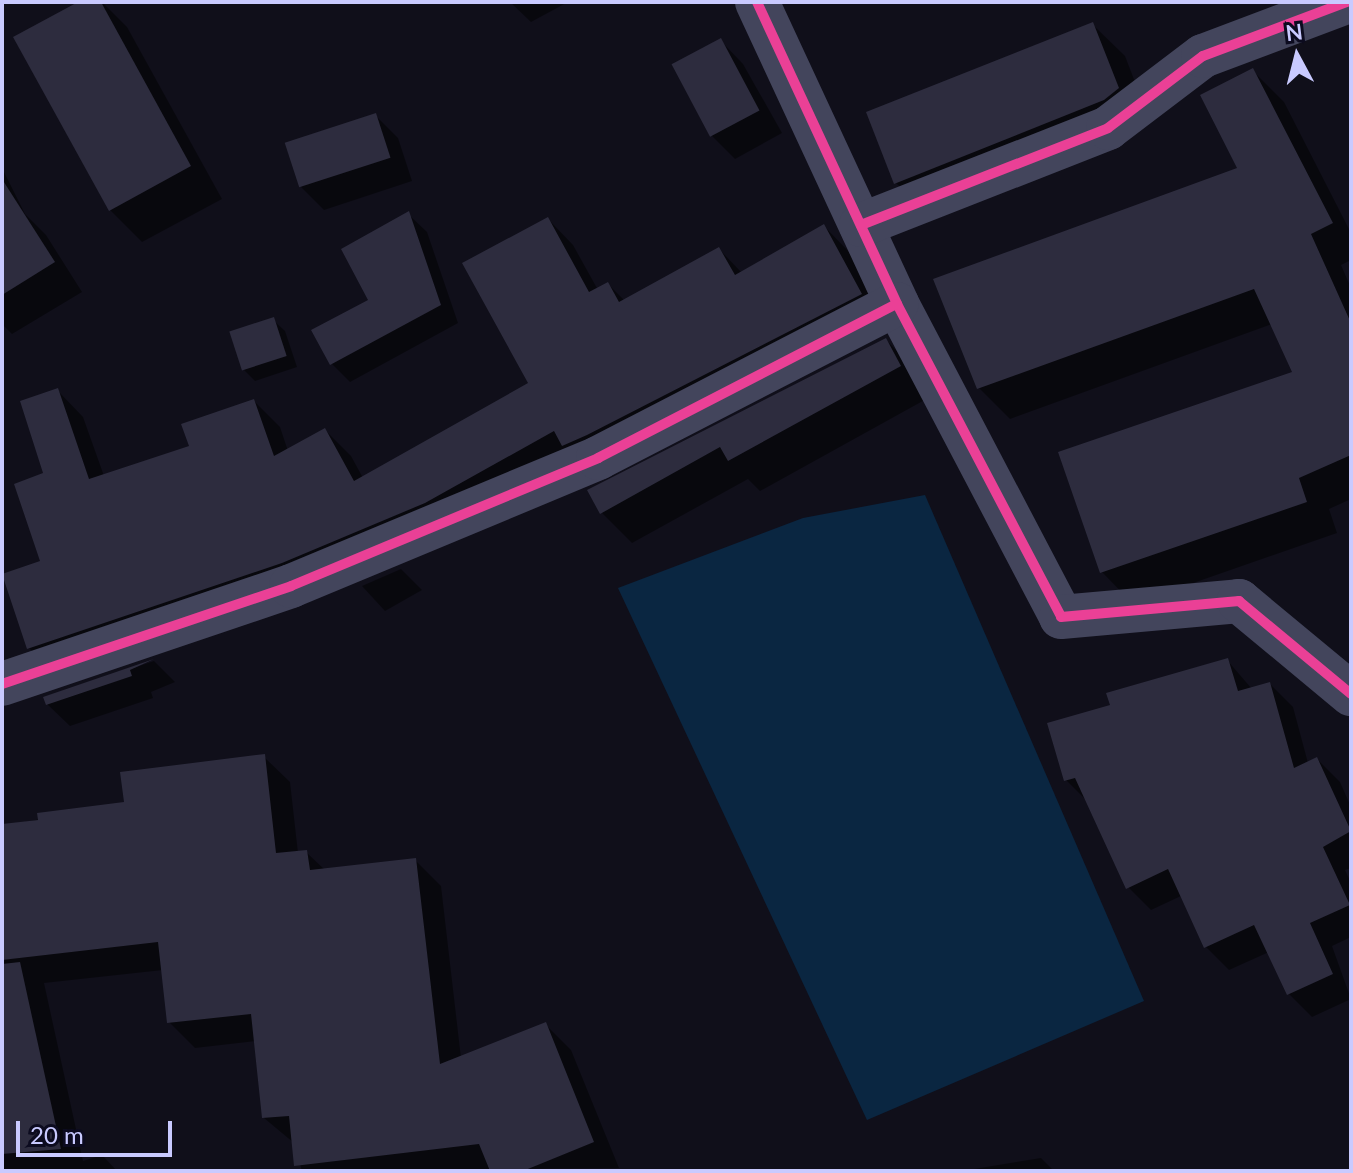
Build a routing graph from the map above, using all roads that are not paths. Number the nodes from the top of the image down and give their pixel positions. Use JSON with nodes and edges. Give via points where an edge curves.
{"nodes":[{"id":1,"x":757,"y":2,"type":"edge"},
{"id":2,"x":1347,"y":2,"type":"edge"},
{"id":3,"x":861,"y":225,"type":"junction"},
{"id":4,"x":897,"y":304,"type":"junction"},
{"id":5,"x":2,"y":684,"type":"edge"},
{"id":6,"x":1351,"y":694,"type":"edge"}],
"edges":[{"from":1,"to":3,"type":"street"},
{"from":2,"to":3,"type":"street","via":[[1203,56],[1108,128]]},
{"from":3,"to":4,"type":"street"},
{"from":4,"to":5,"type":"street","via":[[598,458],[291,586]]},
{"from":4,"to":6,"type":"street","via":[[1061,617],[1239,601]]}]}
